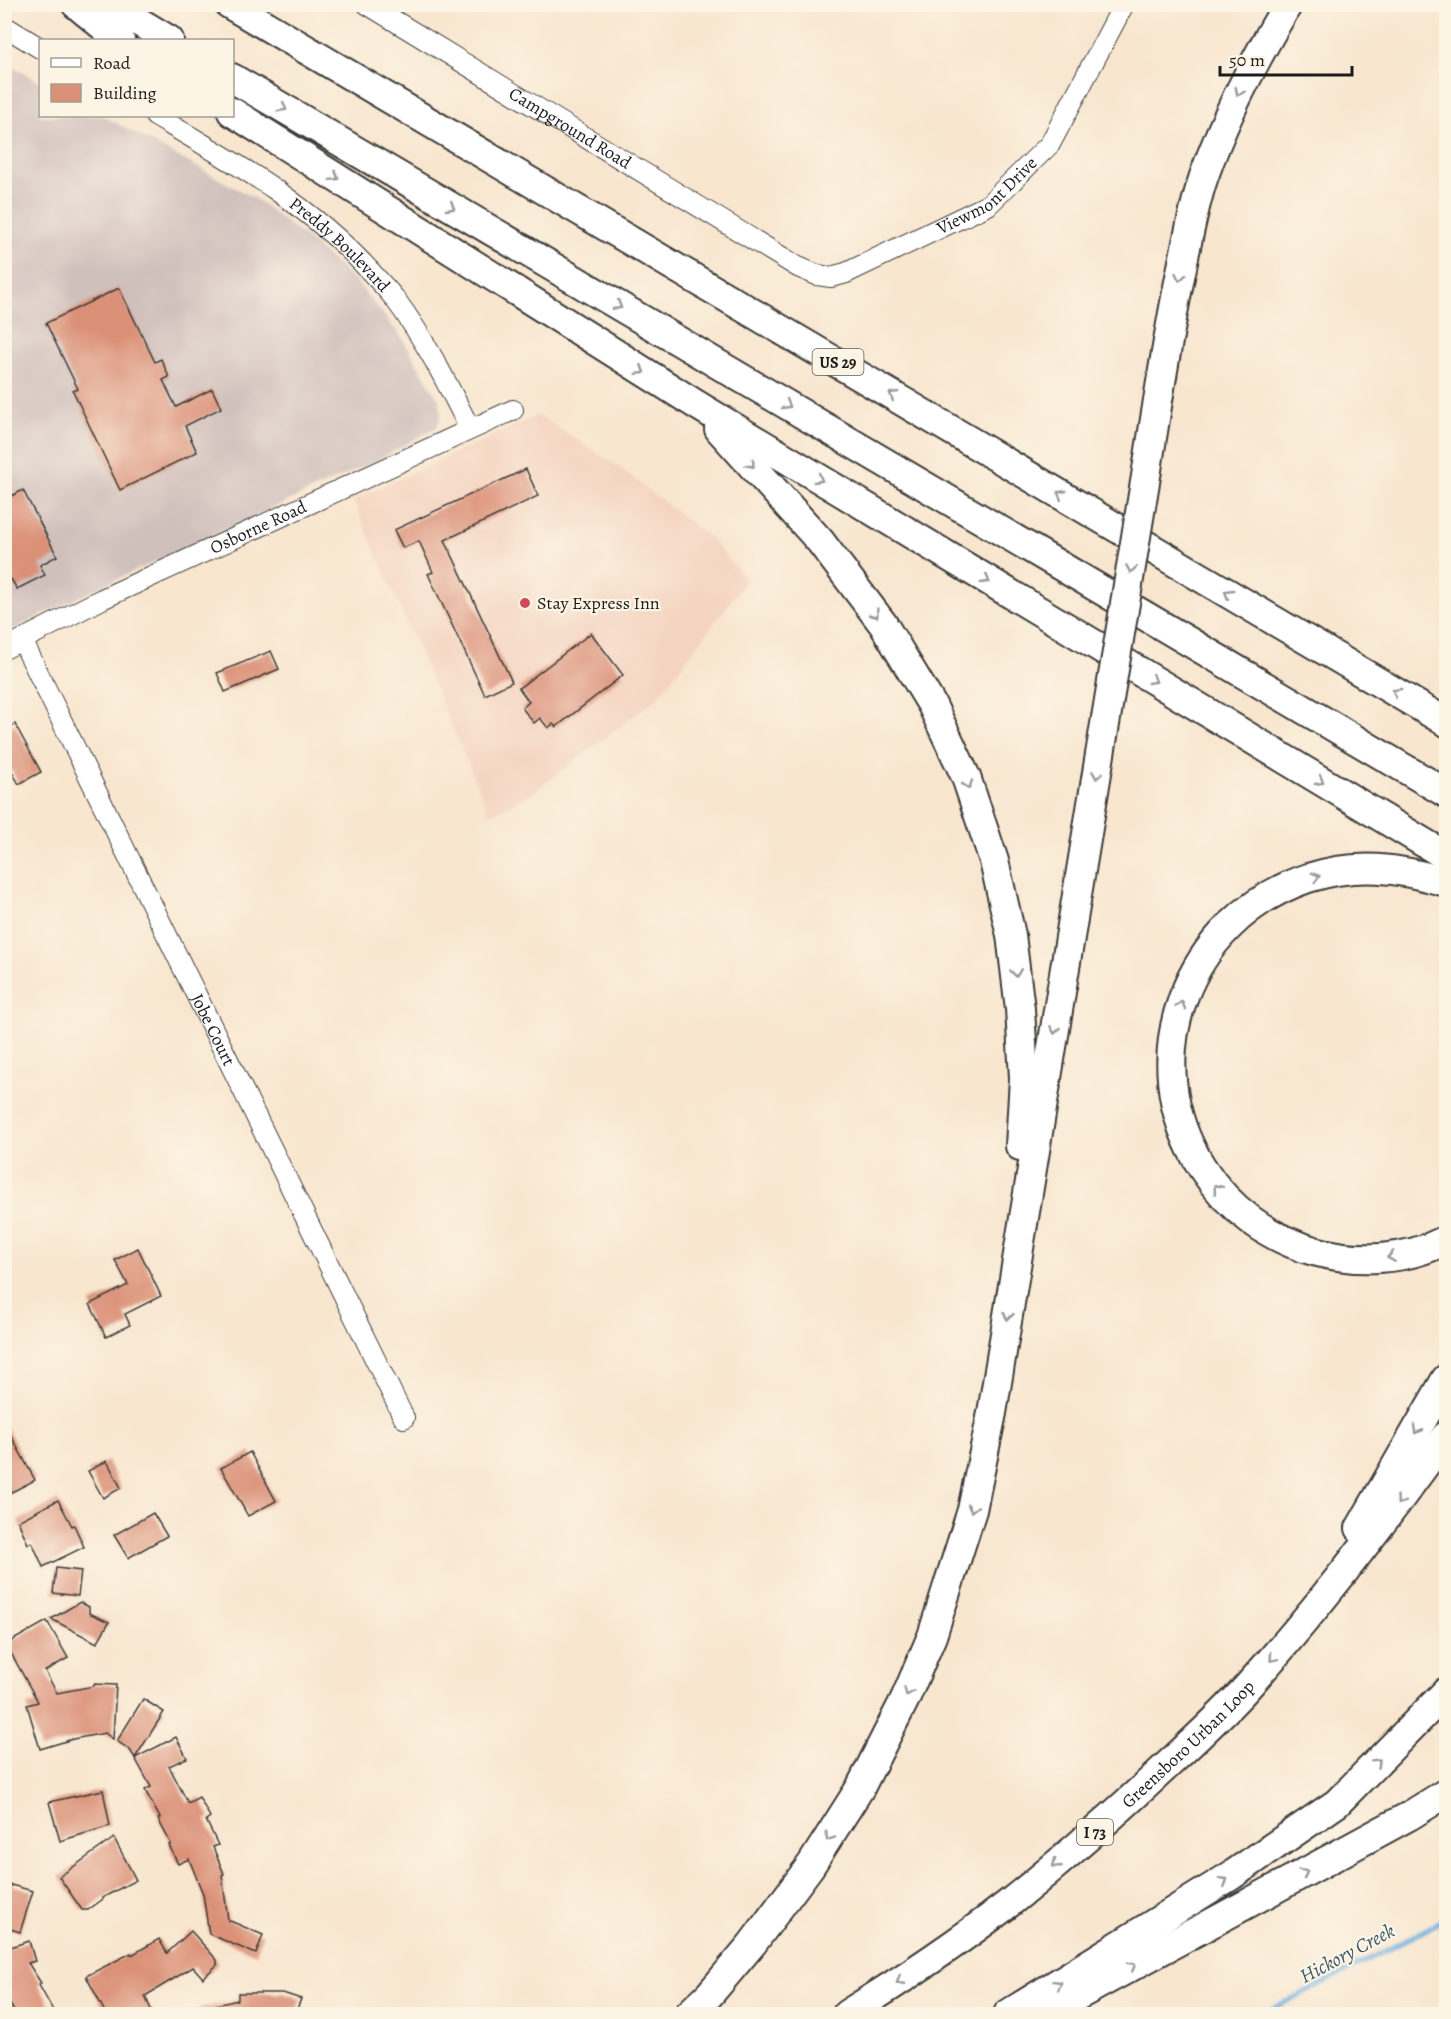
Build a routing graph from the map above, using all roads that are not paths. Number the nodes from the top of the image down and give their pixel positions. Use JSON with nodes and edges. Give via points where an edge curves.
{"nodes":[{"id":1,"x":76,"y":4,"type":"edge"},
{"id":2,"x":109,"y":4,"type":"edge"},
{"id":3,"x":229,"y":4,"type":"edge"},
{"id":4,"x":367,"y":4,"type":"edge"},
{"id":5,"x":1124,"y":4,"type":"edge"},
{"id":6,"x":1288,"y":4,"type":"edge"},
{"id":7,"x":4,"y":26,"type":"edge"},
{"id":8,"x":119,"y":39,"type":"edge"},
{"id":9,"x":167,"y":39,"type":"edge"},
{"id":10,"x":39,"y":47,"type":"edge"},
{"id":11,"x":234,"y":79,"type":"edge"},
{"id":12,"x":234,"y":113,"type":"edge"},
{"id":13,"x":157,"y":117,"type":"edge"},
{"id":14,"x":775,"y":252,"type":"joint"},
{"id":15,"x":697,"y":405,"type":"junction"},
{"id":16,"x":513,"y":410,"type":"dead end"},
{"id":17,"x":470,"y":429,"type":"junction"},
{"id":18,"x":13,"y":645,"type":"edge"},
{"id":19,"x":1446,"y":722,"type":"edge"},
{"id":20,"x":1446,"y":793,"type":"edge"},
{"id":21,"x":1446,"y":856,"type":"edge"},
{"id":22,"x":1446,"y":882,"type":"edge"},
{"id":23,"x":1446,"y":1240,"type":"edge"},
{"id":24,"x":1018,"y":1259,"type":"junction"},
{"id":25,"x":1446,"y":1379,"type":"edge"},
{"id":26,"x":404,"y":1418,"type":"dead end"},
{"id":27,"x":1446,"y":1436,"type":"edge"},
{"id":28,"x":1311,"y":1613,"type":"junction"},
{"id":29,"x":1446,"y":1692,"type":"edge"},
{"id":30,"x":1446,"y":1793,"type":"edge"},
{"id":31,"x":1446,"y":1799,"type":"edge"},
{"id":32,"x":1408,"y":1816,"type":"junction"},
{"id":33,"x":689,"y":2014,"type":"edge"},
{"id":34,"x":847,"y":2014,"type":"edge"},
{"id":35,"x":1008,"y":2014,"type":"edge"},
{"id":36,"x":1044,"y":2014,"type":"edge"}],
"edges":[{"from":1,"to":8,"type":"highway"},
{"from":2,"to":9,"type":"highway"},
{"from":19,"to":3,"type":"highway","number":"US 29","one_way":true},
{"from":4,"to":14,"type":"street","name":"Campground Road"},
{"from":5,"to":14,"type":"street","name":"Viewmont Drive","via":[[1050,144],[988,206],[831,278],[798,267]]},
{"from":6,"to":24,"type":"highway","one_way":true,"bridge":true,"via":[[1230,108],[1204,176],[1188,236]]},
{"from":7,"to":10,"type":"street"},
{"from":11,"to":20,"type":"highway","one_way":true},
{"from":12,"to":15,"type":"highway","one_way":true},
{"from":13,"to":17,"type":"street","name":"Preddy Boulevard","via":[[257,176],[305,210],[356,256],[394,298],[419,334]]},
{"from":15,"to":21,"type":"highway","one_way":true},
{"from":15,"to":24,"type":"highway","one_way":true,"via":[[820,541],[883,624],[932,705],[966,777],[994,861],[1011,935],[1020,1009],[1024,1078],[1014,1203]]},
{"from":16,"to":17,"type":"street","name":"Osborne Road"},
{"from":17,"to":18,"type":"street","name":"Osborne Road","via":[[102,599]]},
{"from":18,"to":26,"type":"street","name":"Jobe Court"},
{"from":23,"to":22,"type":"highway","one_way":true,"via":[[1396,1257],[1361,1259],[1324,1254],[1267,1231],[1211,1181],[1191,1148],[1175,1105],[1172,1083],[1173,1033],[1181,1002],[1204,955],[1229,925],[1264,898],[1310,878],[1365,868],[1394,869]]},
{"from":24,"to":33,"type":"highway","one_way":true,"via":[[972,1510],[932,1636],[905,1699],[860,1788],[811,1865],[752,1944]]},
{"from":25,"to":28,"type":"highway","number":"I 73","one_way":true},
{"from":27,"to":28,"type":"highway","name":"Greensboro Urban Loop","number":"I 73","one_way":true},
{"from":28,"to":34,"type":"highway","name":"Greensboro Urban Loop","number":"I 73","one_way":true,"via":[[1248,1687],[1089,1837],[913,1973]]},
{"from":35,"to":29,"type":"highway","one_way":true,"via":[[1233,1875],[1337,1803]]},
{"from":30,"to":32,"type":"highway"},
{"from":31,"to":32,"type":"highway"},
{"from":36,"to":32,"type":"highway","one_way":true}]}
